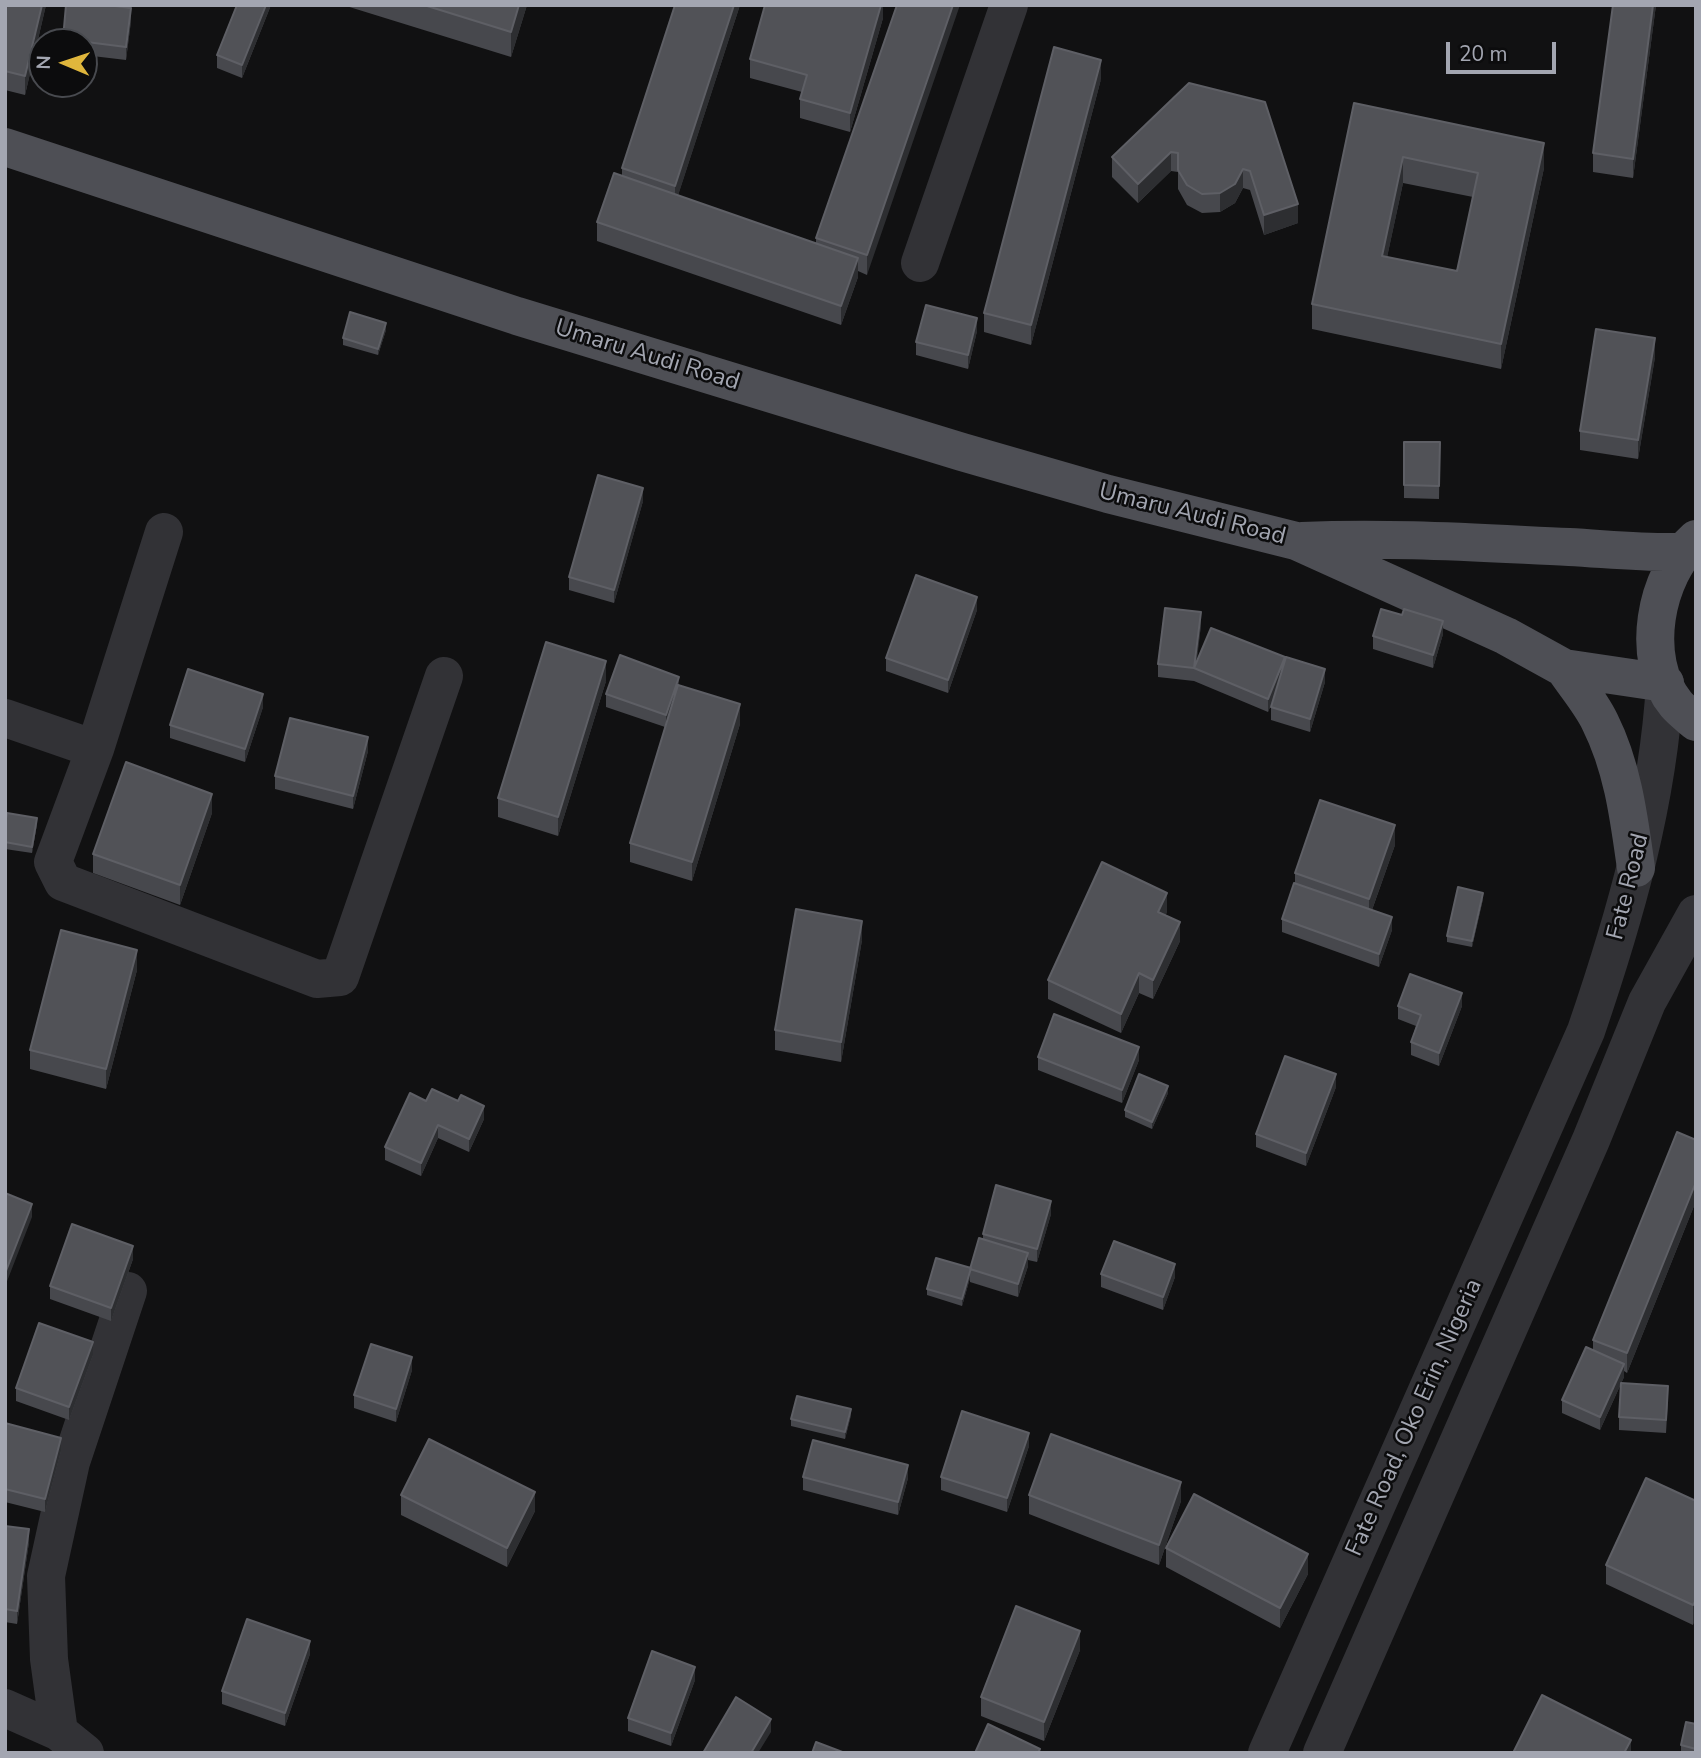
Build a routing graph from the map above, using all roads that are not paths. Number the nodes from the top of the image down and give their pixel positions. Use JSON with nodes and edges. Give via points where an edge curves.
{"nodes":[{"id":1,"x":1009,"y":5,"type":"edge"},
{"id":2,"x":5,"y":148,"type":"edge"},
{"id":3,"x":920,"y":262,"type":"dead end"},
{"id":4,"x":164,"y":532,"type":"dead end"},
{"id":5,"x":1296,"y":541,"type":"junction"},
{"id":6,"x":1688,"y":545,"type":"edge"},
{"id":7,"x":1564,"y":668,"type":"junction"},
{"id":8,"x":444,"y":676,"type":"dead end"},
{"id":9,"x":1665,"y":683,"type":"junction"},
{"id":10,"x":5,"y":718,"type":"edge"},
{"id":11,"x":1696,"y":722,"type":"edge"},
{"id":12,"x":95,"y":749,"type":"junction"},
{"id":13,"x":1636,"y":868,"type":"junction"},
{"id":14,"x":1696,"y":914,"type":"edge"},
{"id":15,"x":1563,"y":1084,"type":"joint"},
{"id":16,"x":128,"y":1291,"type":"dead end"},
{"id":17,"x":5,"y":1708,"type":"edge"},
{"id":18,"x":72,"y":1743,"type":"edge"},
{"id":19,"x":1267,"y":1753,"type":"edge"},
{"id":20,"x":1322,"y":1753,"type":"edge"}],
"edges":[{"from":1,"to":3,"type":"street"},
{"from":2,"to":5,"type":"main road","name":"Umaru Audi Road","via":[[517,316],[936,444],[1108,494]]},
{"from":4,"to":12,"type":"street"},
{"from":5,"to":6,"type":"main road","via":[[1382,537],[1633,554]]},
{"from":5,"to":7,"type":"main road","via":[[1506,636]]},
{"from":6,"to":9,"type":"main road","via":[[1658,598],[1656,649]]},
{"from":7,"to":9,"type":"main road"},
{"from":7,"to":13,"type":"main road","via":[[1599,720],[1615,757]]},
{"from":8,"to":12,"type":"street","via":[[340,977],[317,979],[63,882],[53,862]]},
{"from":9,"to":11,"type":"main road","via":[[1675,703]]},
{"from":9,"to":13,"type":"street","name":"Fate Road","via":[[1661,749]]},
{"from":10,"to":12,"type":"street"},
{"from":13,"to":15,"type":"street","name":"Fate Road","via":[[1607,970]]},
{"from":14,"to":20,"type":"street","name":"Fate Road, Oko Erin, Nigeria","via":[[1647,1002]]},
{"from":15,"to":19,"type":"street","name":"Fate Road, Oko Erin, Nigeria"},
{"from":16,"to":18,"type":"street","via":[[71,1462],[46,1576],[48,1659]]},
{"from":17,"to":18,"type":"street"}]}
